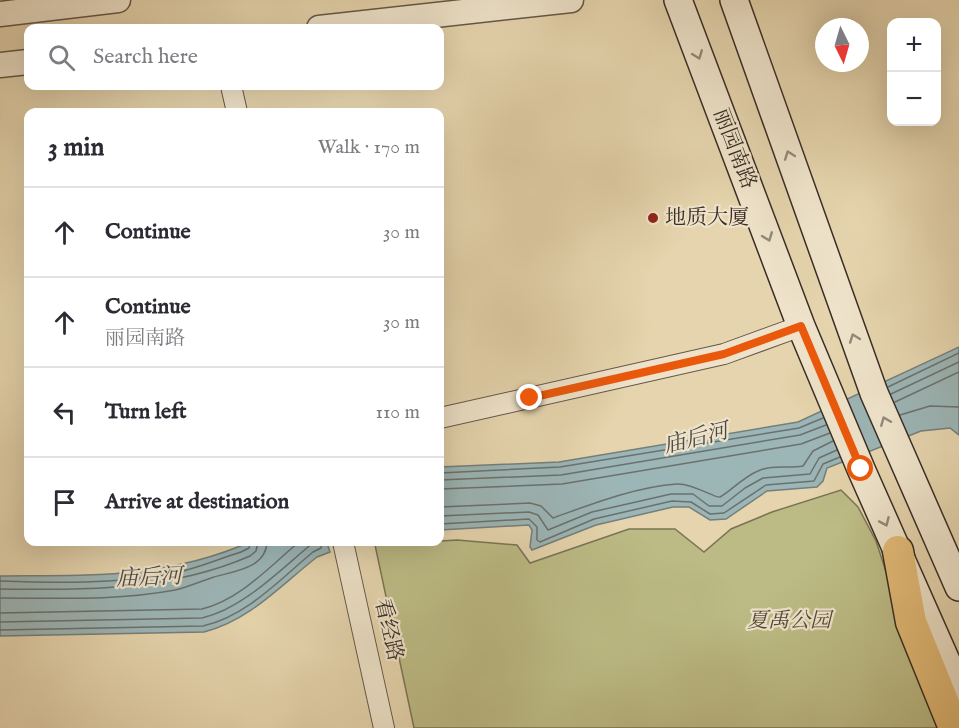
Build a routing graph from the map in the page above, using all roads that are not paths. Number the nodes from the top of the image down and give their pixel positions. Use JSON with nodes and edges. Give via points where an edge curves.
{"nodes":[{"id":1,"x":118,"y":0,"type":"edge"},
{"id":2,"x":571,"y":0,"type":"edge"},
{"id":3,"x":678,"y":0,"type":"edge"},
{"id":4,"x":734,"y":0,"type":"edge"},
{"id":5,"x":0,"y":14,"type":"edge"},
{"id":6,"x":355,"y":24,"type":"edge"},
{"id":7,"x":24,"y":62,"type":"edge"},
{"id":8,"x":0,"y":65,"type":"edge"},
{"id":9,"x":232,"y":90,"type":"edge"},
{"id":10,"x":236,"y":108,"type":"edge"},
{"id":11,"x":801,"y":326,"type":"junction"},
{"id":12,"x":444,"y":417,"type":"edge"},
{"id":13,"x":344,"y":546,"type":"edge"},
{"id":14,"x":898,"y":551,"type":"junction"},
{"id":15,"x":959,"y":587,"type":"edge"},
{"id":16,"x":959,"y":690,"type":"edge"},
{"id":17,"x":384,"y":728,"type":"edge"},
{"id":18,"x":954,"y":728,"type":"edge"}],
"edges":[{"from":1,"to":5,"type":"street"},
{"from":2,"to":6,"type":"street"},
{"from":3,"to":11,"type":"main road","name":"丽园南路","one_way":true},
{"from":15,"to":4,"type":"main road","one_way":true,"via":[[874,393]]},
{"from":7,"to":8,"type":"street"},
{"from":9,"to":10,"type":"street"},
{"from":11,"to":12,"type":"street","via":[[724,354]]},
{"from":11,"to":14,"type":"main road","name":"丽园南路","one_way":true},
{"from":13,"to":17,"type":"street","name":"看经路"},
{"from":14,"to":16,"type":"main road"},
{"from":14,"to":18,"type":"main road","via":[[911,622]]}]}
